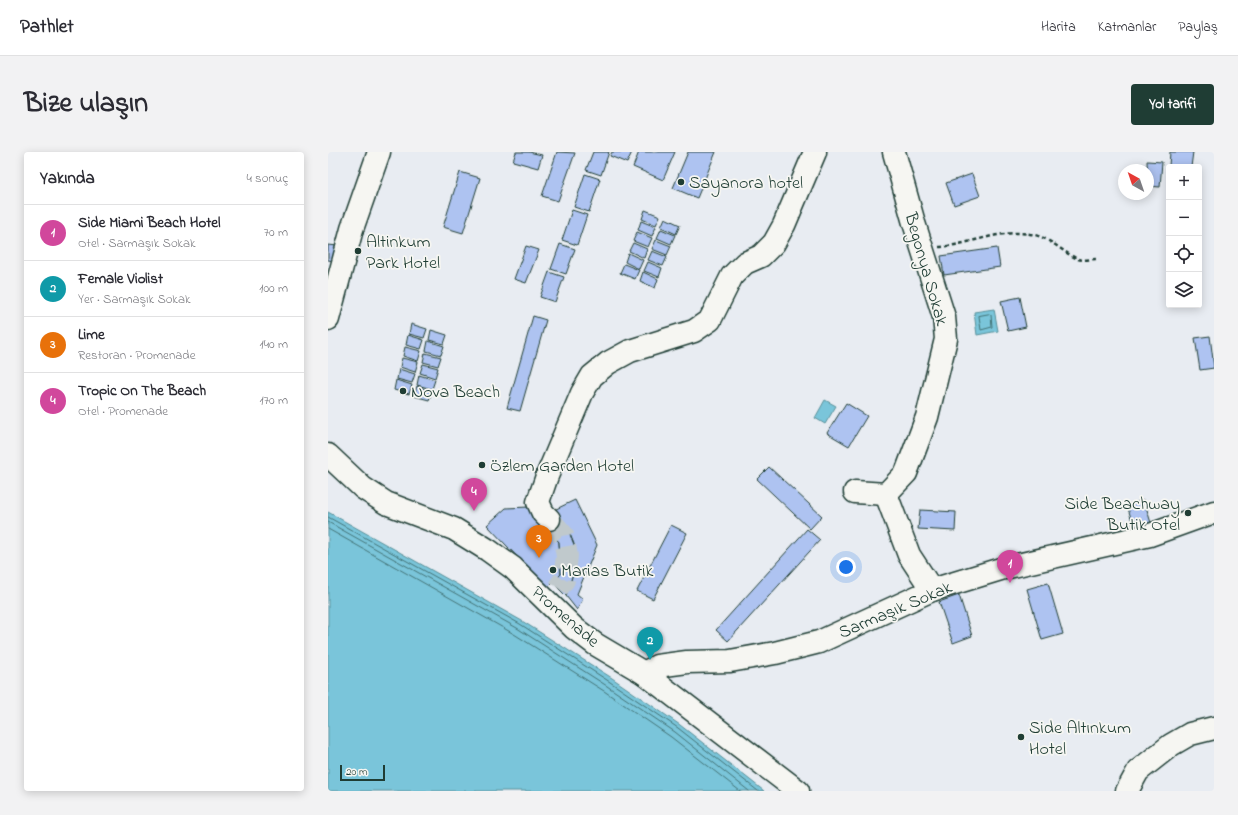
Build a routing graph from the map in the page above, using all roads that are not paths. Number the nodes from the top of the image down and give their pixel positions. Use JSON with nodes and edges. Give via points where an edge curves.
{"nodes":[{"id":1,"x":379,"y":152,"type":"edge"},
{"id":2,"x":815,"y":152,"type":"edge"},
{"id":3,"x":894,"y":152,"type":"edge"},
{"id":4,"x":328,"y":319,"type":"edge"},
{"id":5,"x":328,"y":455,"type":"edge"},
{"id":6,"x":855,"y":492,"type":"dead end"},
{"id":7,"x":886,"y":494,"type":"junction"},
{"id":8,"x":1214,"y":512,"type":"edge"},
{"id":9,"x":549,"y":519,"type":"tunnel mouth"},
{"id":10,"x":932,"y":590,"type":"junction"},
{"id":11,"x":644,"y":673,"type":"junction"},
{"id":12,"x":1214,"y":728,"type":"edge"},
{"id":13,"x":798,"y":791,"type":"edge"},
{"id":14,"x":1127,"y":791,"type":"edge"}],
"edges":[{"from":1,"to":4,"type":"street","via":[[352,229]]},
{"from":2,"to":9,"type":"street","via":[[774,243],[761,256],[745,263],[732,276],[710,320],[694,331],[630,351],[608,363],[592,376],[582,393],[538,502]]},
{"from":3,"to":7,"type":"street","name":"Begonya Sokak","via":[[944,318],[946,339],[927,417],[906,473]]},
{"from":5,"to":11,"type":"street","name":"Promenade","via":[[363,488],[386,503],[454,529],[488,550],[553,595],[574,628],[595,644]]},
{"from":6,"to":7,"type":"street"},
{"from":7,"to":10,"type":"street","via":[[909,555]]},
{"from":8,"to":10,"type":"street","name":"Sarmaşık Sokak","via":[[1150,535],[1004,568]]},
{"from":10,"to":11,"type":"street","name":"Sarmaşık Sokak","via":[[819,642],[730,661],[657,666]]},
{"from":11,"to":13,"type":"street","name":"Promenade"},
{"from":12,"to":14,"type":"street","via":[[1190,734],[1171,745],[1138,771]]}]}
